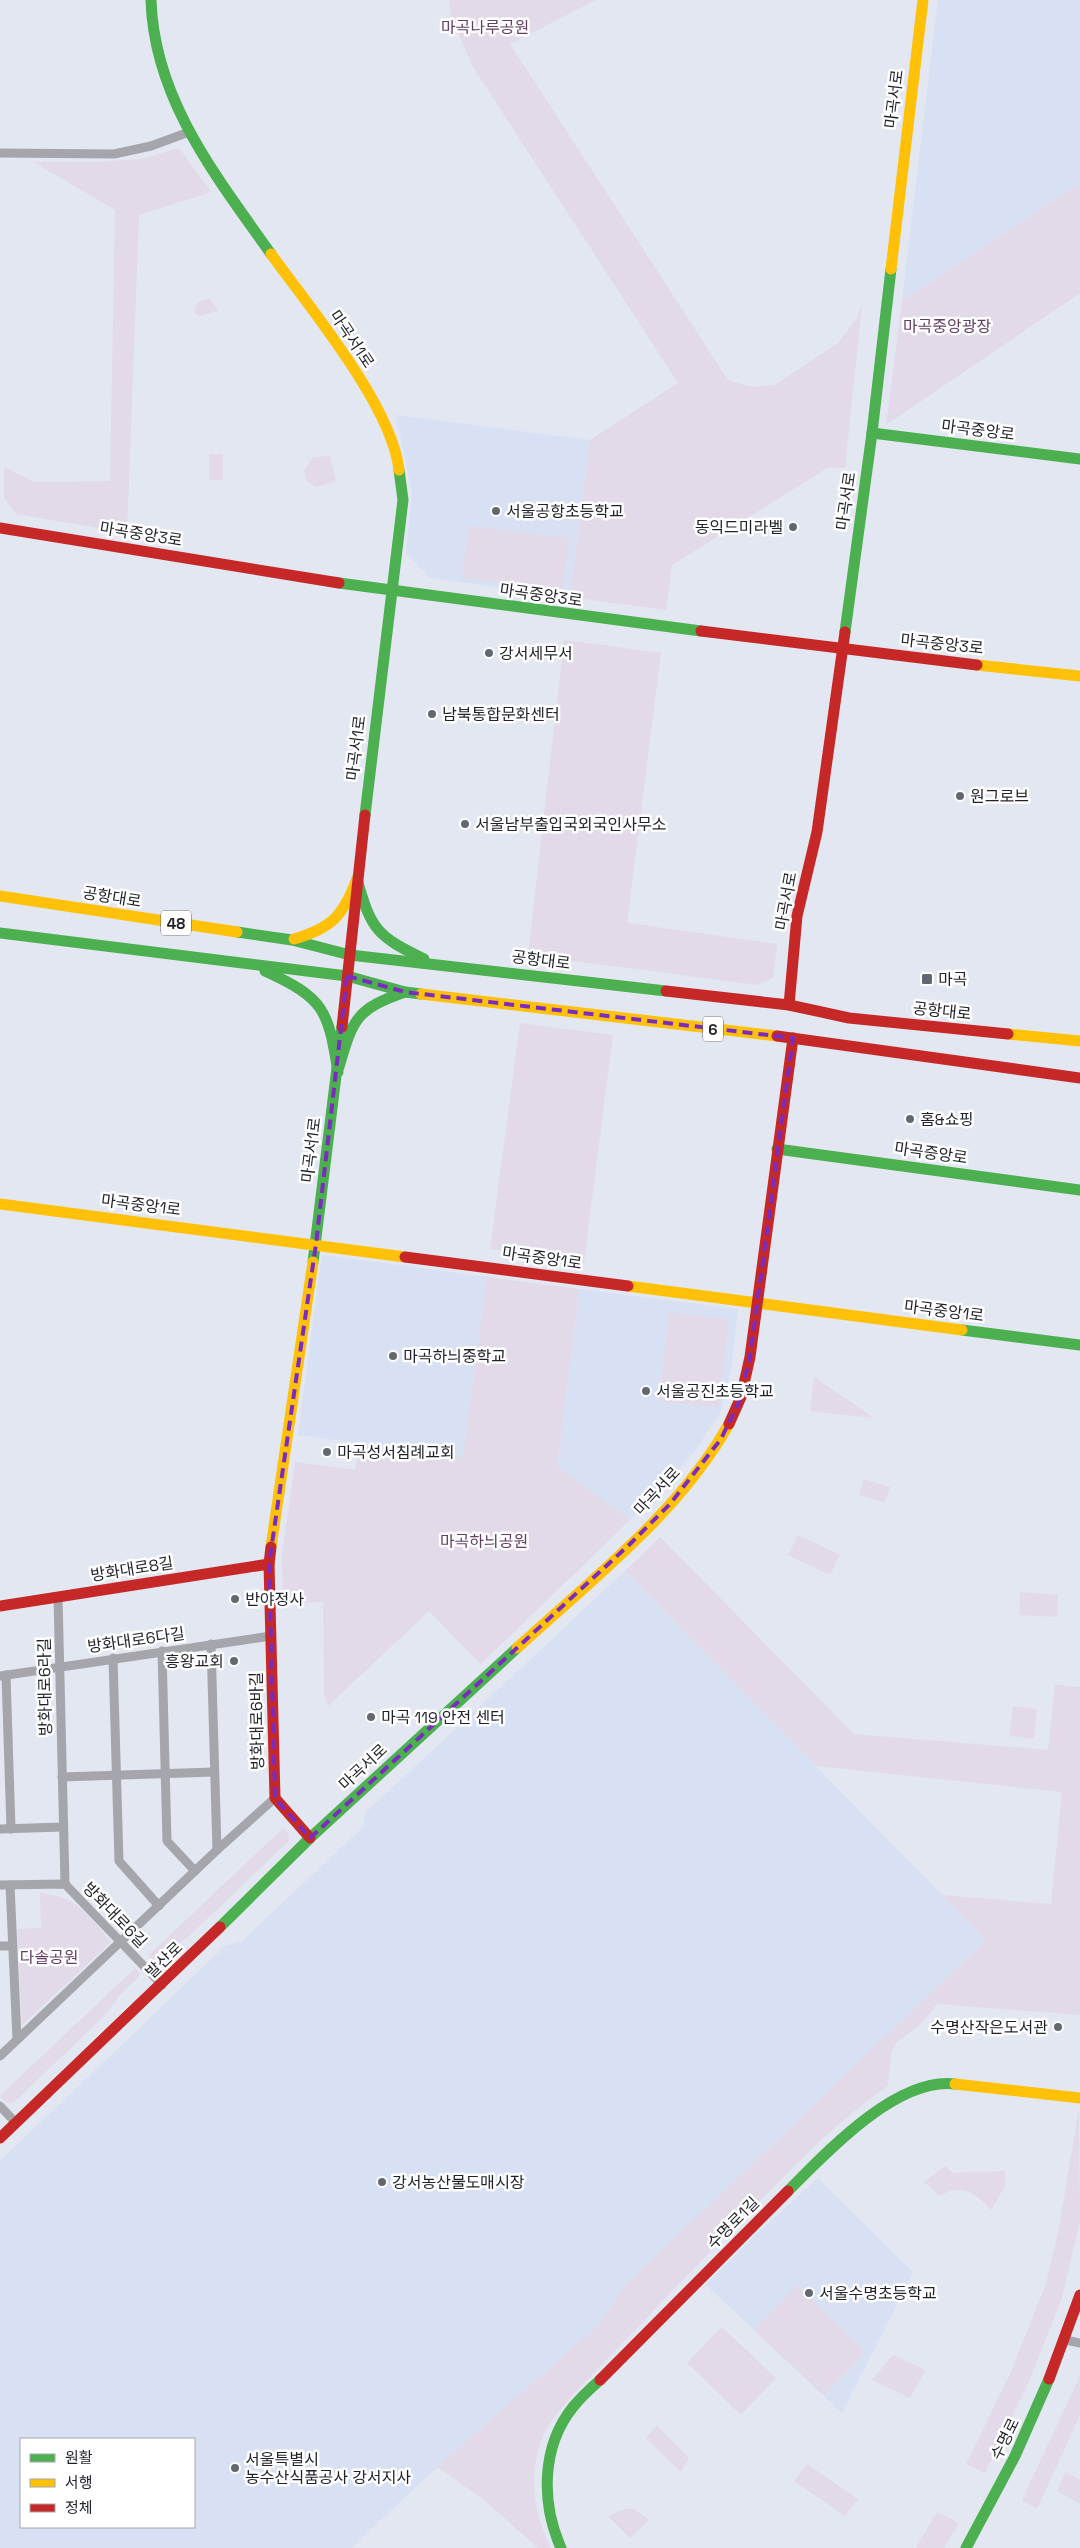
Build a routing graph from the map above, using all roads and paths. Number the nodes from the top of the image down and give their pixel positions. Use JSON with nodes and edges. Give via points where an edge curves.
{"nodes":[{"id":1,"x":151,"y":0,"type":"edge"},
{"id":2,"x":923,"y":0,"type":"edge"},
{"id":3,"x":189,"y":132,"type":"junction"},
{"id":4,"x":0,"y":153,"type":"edge"},
{"id":5,"x":872,"y":434,"type":"junction"},
{"id":6,"x":1080,"y":459,"type":"edge"},
{"id":7,"x":0,"y":528,"type":"edge"},
{"id":8,"x":391,"y":591,"type":"junction"},
{"id":9,"x":842,"y":650,"type":"junction"},
{"id":10,"x":1080,"y":676,"type":"edge"},
{"id":11,"x":357,"y":879,"type":"junction"},
{"id":12,"x":0,"y":896,"type":"edge"},
{"id":13,"x":0,"y":933,"type":"edge"},
{"id":14,"x":292,"y":940,"type":"junction"},
{"id":15,"x":350,"y":956,"type":"junction"},
{"id":16,"x":433,"y":964,"type":"junction"},
{"id":17,"x":253,"y":965,"type":"junction"},
{"id":18,"x":347,"y":976,"type":"junction"},
{"id":19,"x":405,"y":992,"type":"junction"},
{"id":20,"x":789,"y":1005,"type":"junction"},
{"id":21,"x":793,"y":1038,"type":"junction"},
{"id":22,"x":1080,"y":1041,"type":"edge"},
{"id":23,"x":338,"y":1072,"type":"junction"},
{"id":24,"x":1080,"y":1078,"type":"edge"},
{"id":25,"x":777,"y":1149,"type":"junction"},
{"id":26,"x":1080,"y":1190,"type":"edge"},
{"id":27,"x":0,"y":1204,"type":"edge"},
{"id":28,"x":316,"y":1244,"type":"junction"},
{"id":29,"x":756,"y":1303,"type":"junction"},
{"id":30,"x":1080,"y":1345,"type":"edge"},
{"id":31,"x":269,"y":1564,"type":"junction"},
{"id":32,"x":58,"y":1597,"type":"junction"},
{"id":33,"x":0,"y":1606,"type":"edge"},
{"id":34,"x":271,"y":1636,"type":"junction"},
{"id":35,"x":211,"y":1644,"type":"junction"},
{"id":36,"x":162,"y":1651,"type":"junction"},
{"id":37,"x":113,"y":1658,"type":"junction"},
{"id":38,"x":60,"y":1666,"type":"junction"},
{"id":39,"x":3,"y":1675,"type":"edge"},
{"id":40,"x":214,"y":1772,"type":"junction"},
{"id":41,"x":165,"y":1774,"type":"junction"},
{"id":42,"x":116,"y":1775,"type":"junction"},
{"id":43,"x":62,"y":1777,"type":"junction"},
{"id":44,"x":275,"y":1798,"type":"junction"},
{"id":45,"x":63,"y":1827,"type":"junction"},
{"id":46,"x":11,"y":1828,"type":"junction"},
{"id":47,"x":0,"y":1829,"type":"edge"},
{"id":48,"x":310,"y":1838,"type":"junction"},
{"id":49,"x":217,"y":1850,"type":"junction"},
{"id":50,"x":196,"y":1871,"type":"junction"},
{"id":51,"x":64,"y":1884,"type":"junction"},
{"id":52,"x":0,"y":1885,"type":"edge"},
{"id":53,"x":10,"y":1885,"type":"junction"},
{"id":54,"x":160,"y":1906,"type":"junction"},
{"id":55,"x":121,"y":1943,"type":"junction"},
{"id":56,"x":0,"y":1946,"type":"edge"},
{"id":57,"x":12,"y":1946,"type":"junction"},
{"id":58,"x":162,"y":1985,"type":"junction"},
{"id":59,"x":17,"y":2039,"type":"junction"},
{"id":60,"x":0,"y":2056,"type":"edge"},
{"id":61,"x":1080,"y":2098,"type":"edge"},
{"id":62,"x":0,"y":2106,"type":"edge"},
{"id":63,"x":16,"y":2123,"type":"junction"},
{"id":64,"x":0,"y":2138,"type":"edge"},
{"id":65,"x":1080,"y":2295,"type":"edge"},
{"id":66,"x":1066,"y":2340,"type":"junction"},
{"id":67,"x":1080,"y":2343,"type":"edge"},
{"id":68,"x":562,"y":2548,"type":"edge"},
{"id":69,"x":966,"y":2548,"type":"edge"}],
"edges":[{"from":1,"to":3,"type":"street","name":"마곡서1로","via":[[150,15],[160,61]]},
{"from":2,"to":5,"type":"street","name":"마곡서로"},
{"from":3,"to":4,"type":"street","via":[[151,146],[114,154]]},
{"from":3,"to":8,"type":"street","name":"마곡서1로","via":[[200,153],[352,367],[392,437],[403,500]]},
{"from":5,"to":6,"type":"street","name":"마곡중앙로"},
{"from":5,"to":9,"type":"street","name":"마곡서로"},
{"from":7,"to":8,"type":"street","name":"마곡중앙3로"},
{"from":8,"to":9,"type":"street","name":"마곡중앙3로"},
{"from":8,"to":11,"type":"street","name":"마곡서1로"},
{"from":9,"to":10,"type":"street","name":"마곡중앙3로"},
{"from":9,"to":20,"type":"street","name":"마곡서로","via":[[817,832],[798,916]]},
{"from":11,"to":14,"type":"street","via":[[339,918],[317,933]]},
{"from":11,"to":15,"type":"street","name":"마곡서1로"},
{"from":11,"to":16,"type":"street","via":[[367,916],[376,932],[385,940]]},
{"from":12,"to":14,"type":"street","name":"공항대로","number":"48"},
{"from":13,"to":17,"type":"street","number":"48"},
{"from":14,"to":15,"type":"street","name":"공항대로","number":"48"},
{"from":15,"to":16,"type":"street","name":"공항대로","number":"6"},
{"from":15,"to":18,"type":"street","name":"마곡서1로","number":"6"},
{"from":16,"to":20,"type":"street","name":"공항대로","number":"6"},
{"from":17,"to":18,"type":"street","number":"48"},
{"from":17,"to":23,"type":"street","via":[[294,984],[320,1002],[331,1025]]},
{"from":18,"to":19,"type":"street","number":"6"},
{"from":18,"to":23,"type":"street","name":"마곡서1로","number":"6"},
{"from":19,"to":21,"type":"street","number":"6"},
{"from":19,"to":23,"type":"street","number":"6","via":[[382,999],[358,1016],[351,1025]]},
{"from":20,"to":22,"type":"street","name":"공항대로","number":"6","via":[[849,1018]]},
{"from":21,"to":24,"type":"street","number":"6"},
{"from":21,"to":25,"type":"street","name":"마곡서로"},
{"from":23,"to":28,"type":"street","name":"마곡서1로","number":"6"},
{"from":25,"to":26,"type":"street","name":"마곡중앙로"},
{"from":25,"to":29,"type":"street","name":"마곡서로"},
{"from":27,"to":28,"type":"street","name":"마곡중앙1로"},
{"from":28,"to":29,"type":"street","name":"마곡중앙1로"},
{"from":28,"to":31,"type":"street","name":"마곡서1로","number":"6"},
{"from":29,"to":30,"type":"street","name":"마곡중앙1로"},
{"from":29,"to":48,"type":"street","name":"마곡서로","via":[[750,1357],[739,1402],[720,1439],[692,1478],[629,1545]]},
{"from":31,"to":32,"type":"street","name":"방화대로8길"},
{"from":31,"to":34,"type":"street","name":"방화대로6바길","number":"6"},
{"from":32,"to":33,"type":"street","name":"방화대로8길"},
{"from":32,"to":38,"type":"street","name":"방화대로6라길"},
{"from":34,"to":35,"type":"street","name":"방화대로6다길"},
{"from":34,"to":44,"type":"street","name":"방화대로6바길","number":"6"},
{"from":35,"to":36,"type":"street","name":"방화대로6다길"},
{"from":35,"to":40,"type":"street"},
{"from":36,"to":37,"type":"street","name":"방화대로6다길"},
{"from":36,"to":41,"type":"street"},
{"from":37,"to":38,"type":"street","name":"방화대로6다길"},
{"from":37,"to":42,"type":"street"},
{"from":38,"to":39,"type":"street","name":"방화대로6다길"},
{"from":38,"to":43,"type":"street","name":"방화대로6라길"},
{"from":39,"to":46,"type":"street","name":"방화대로6다길"},
{"from":40,"to":41,"type":"street"},
{"from":40,"to":49,"type":"street"},
{"from":41,"to":42,"type":"street"},
{"from":41,"to":50,"type":"street","via":[[166,1841]]},
{"from":42,"to":43,"type":"street"},
{"from":42,"to":54,"type":"street","via":[[119,1860]]},
{"from":43,"to":45,"type":"street","name":"방화대로6라길"},
{"from":44,"to":48,"type":"street"},
{"from":44,"to":49,"type":"street"},
{"from":45,"to":46,"type":"street"},
{"from":45,"to":51,"type":"street","name":"방화대로6라길"},
{"from":46,"to":47,"type":"street"},
{"from":48,"to":58,"type":"street","name":"발산로"},
{"from":49,"to":50,"type":"street"},
{"from":50,"to":54,"type":"street"},
{"from":51,"to":53,"type":"street","name":"방화대로6길"},
{"from":51,"to":55,"type":"street","name":"방화대로6길"},
{"from":52,"to":53,"type":"street","name":"방화대로6길"},
{"from":53,"to":57,"type":"street"},
{"from":54,"to":55,"type":"street"},
{"from":55,"to":58,"type":"street","name":"방화대로6길"},
{"from":55,"to":59,"type":"street"},
{"from":56,"to":57,"type":"street"},
{"from":57,"to":59,"type":"street"},
{"from":58,"to":63,"type":"street","name":"발산로"},
{"from":59,"to":60,"type":"street"},
{"from":61,"to":68,"type":"street","name":"수명로1길","via":[[950,2083],[927,2087],[877,2108],[813,2166],[573,2407],[559,2430],[547,2484],[549,2512],[555,2536]]},
{"from":62,"to":63,"type":"street"},
{"from":63,"to":64,"type":"street","name":"발산로"},
{"from":65,"to":66,"type":"street","name":"수명로"},
{"from":66,"to":67,"type":"street"},
{"from":66,"to":69,"type":"street","name":"수명로","via":[[1019,2448]]}]}
